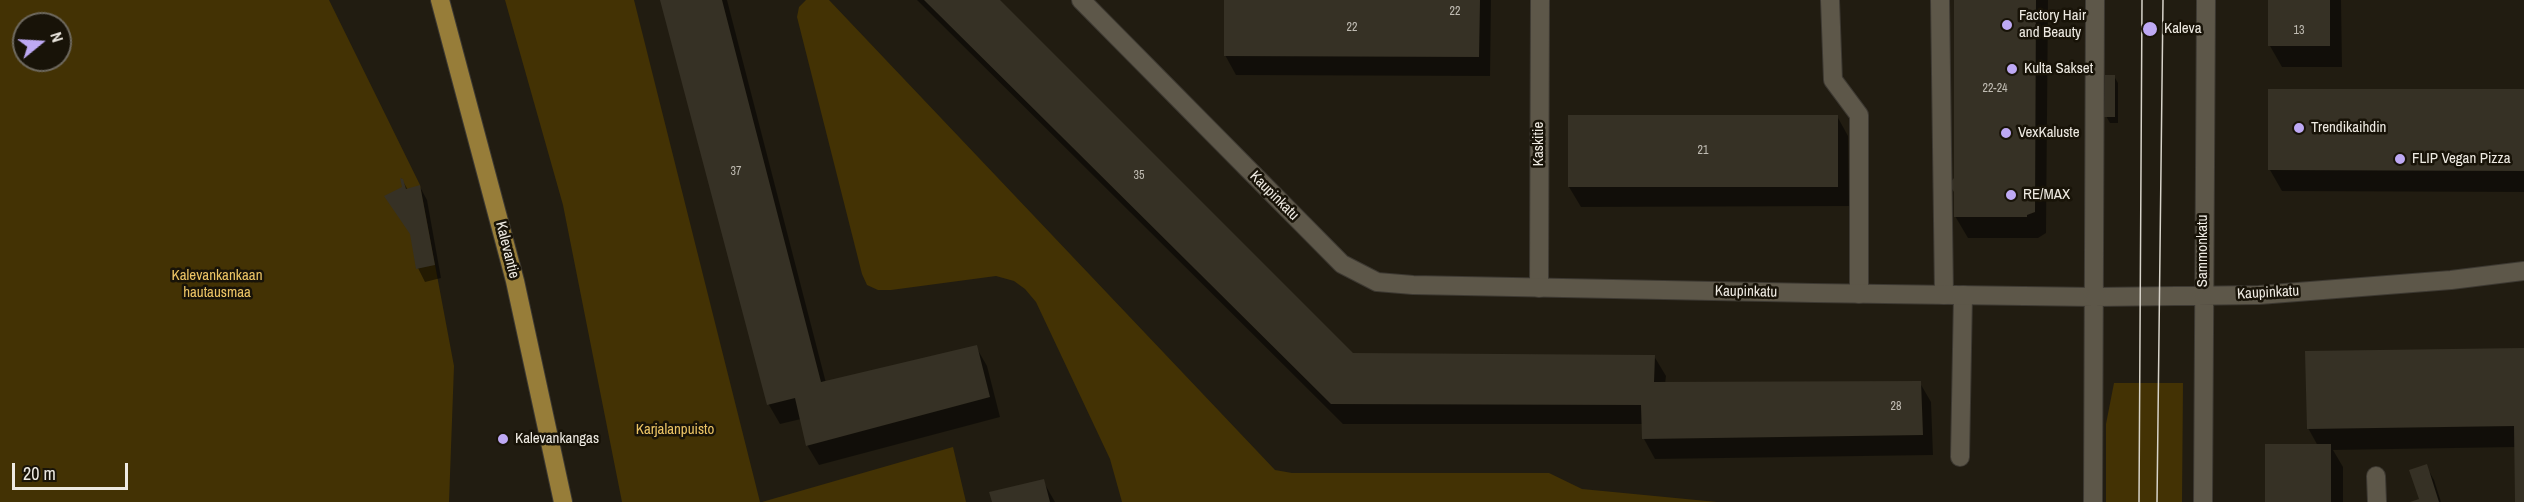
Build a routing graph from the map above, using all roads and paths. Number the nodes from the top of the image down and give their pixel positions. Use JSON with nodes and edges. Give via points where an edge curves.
{"nodes":[{"id":1,"x":440,"y":0,"type":"edge"},
{"id":2,"x":1081,"y":0,"type":"edge"},
{"id":3,"x":1540,"y":0,"type":"edge"},
{"id":4,"x":1830,"y":0,"type":"edge"},
{"id":5,"x":1940,"y":0,"type":"edge"},
{"id":6,"x":2096,"y":0,"type":"edge"},
{"id":7,"x":2206,"y":0,"type":"edge"},
{"id":8,"x":2524,"y":271,"type":"edge"},
{"id":9,"x":1539,"y":288,"type":"junction"},
{"id":10,"x":1859,"y":294,"type":"junction"},
{"id":11,"x":1944,"y":295,"type":"junction"},
{"id":12,"x":1963,"y":295,"type":"junction"},
{"id":13,"x":2203,"y":295,"type":"junction"},
{"id":14,"x":2094,"y":297,"type":"junction"},
{"id":15,"x":1960,"y":457,"type":"dead end"},
{"id":16,"x":2376,"y":476,"type":"dead end"},
{"id":17,"x":563,"y":502,"type":"edge"},
{"id":18,"x":2092,"y":502,"type":"edge"},
{"id":19,"x":2203,"y":502,"type":"edge"},
{"id":20,"x":2377,"y":502,"type":"edge"}],
"edges":[{"from":1,"to":17,"type":"main road","name":"Kalevantie","via":[[515,281]]},
{"from":2,"to":9,"type":"street","name":"Kaupinkatu","via":[[1342,264],[1377,282]]},
{"from":3,"to":9,"type":"street","name":"Kaskitie"},
{"from":4,"to":10,"type":"street","via":[[1833,80],[1859,115]]},
{"from":5,"to":11,"type":"street"},
{"from":6,"to":14,"type":"street"},
{"from":7,"to":13,"type":"street","name":"Sammonkatu"},
{"from":8,"to":13,"type":"street","name":"Kaupinkatu","via":[[2259,295]]},
{"from":9,"to":10,"type":"street","name":"Kaupinkatu"},
{"from":10,"to":11,"type":"street","name":"Kaupinkatu"},
{"from":11,"to":12,"type":"street","name":"Kaupinkatu"},
{"from":12,"to":14,"type":"street","name":"Kaupinkatu"},
{"from":12,"to":15,"type":"street"},
{"from":13,"to":14,"type":"street","name":"Kaupinkatu"},
{"from":13,"to":19,"type":"street","name":"Sammonkatu"},
{"from":14,"to":18,"type":"street"},
{"from":16,"to":20,"type":"street"}]}
